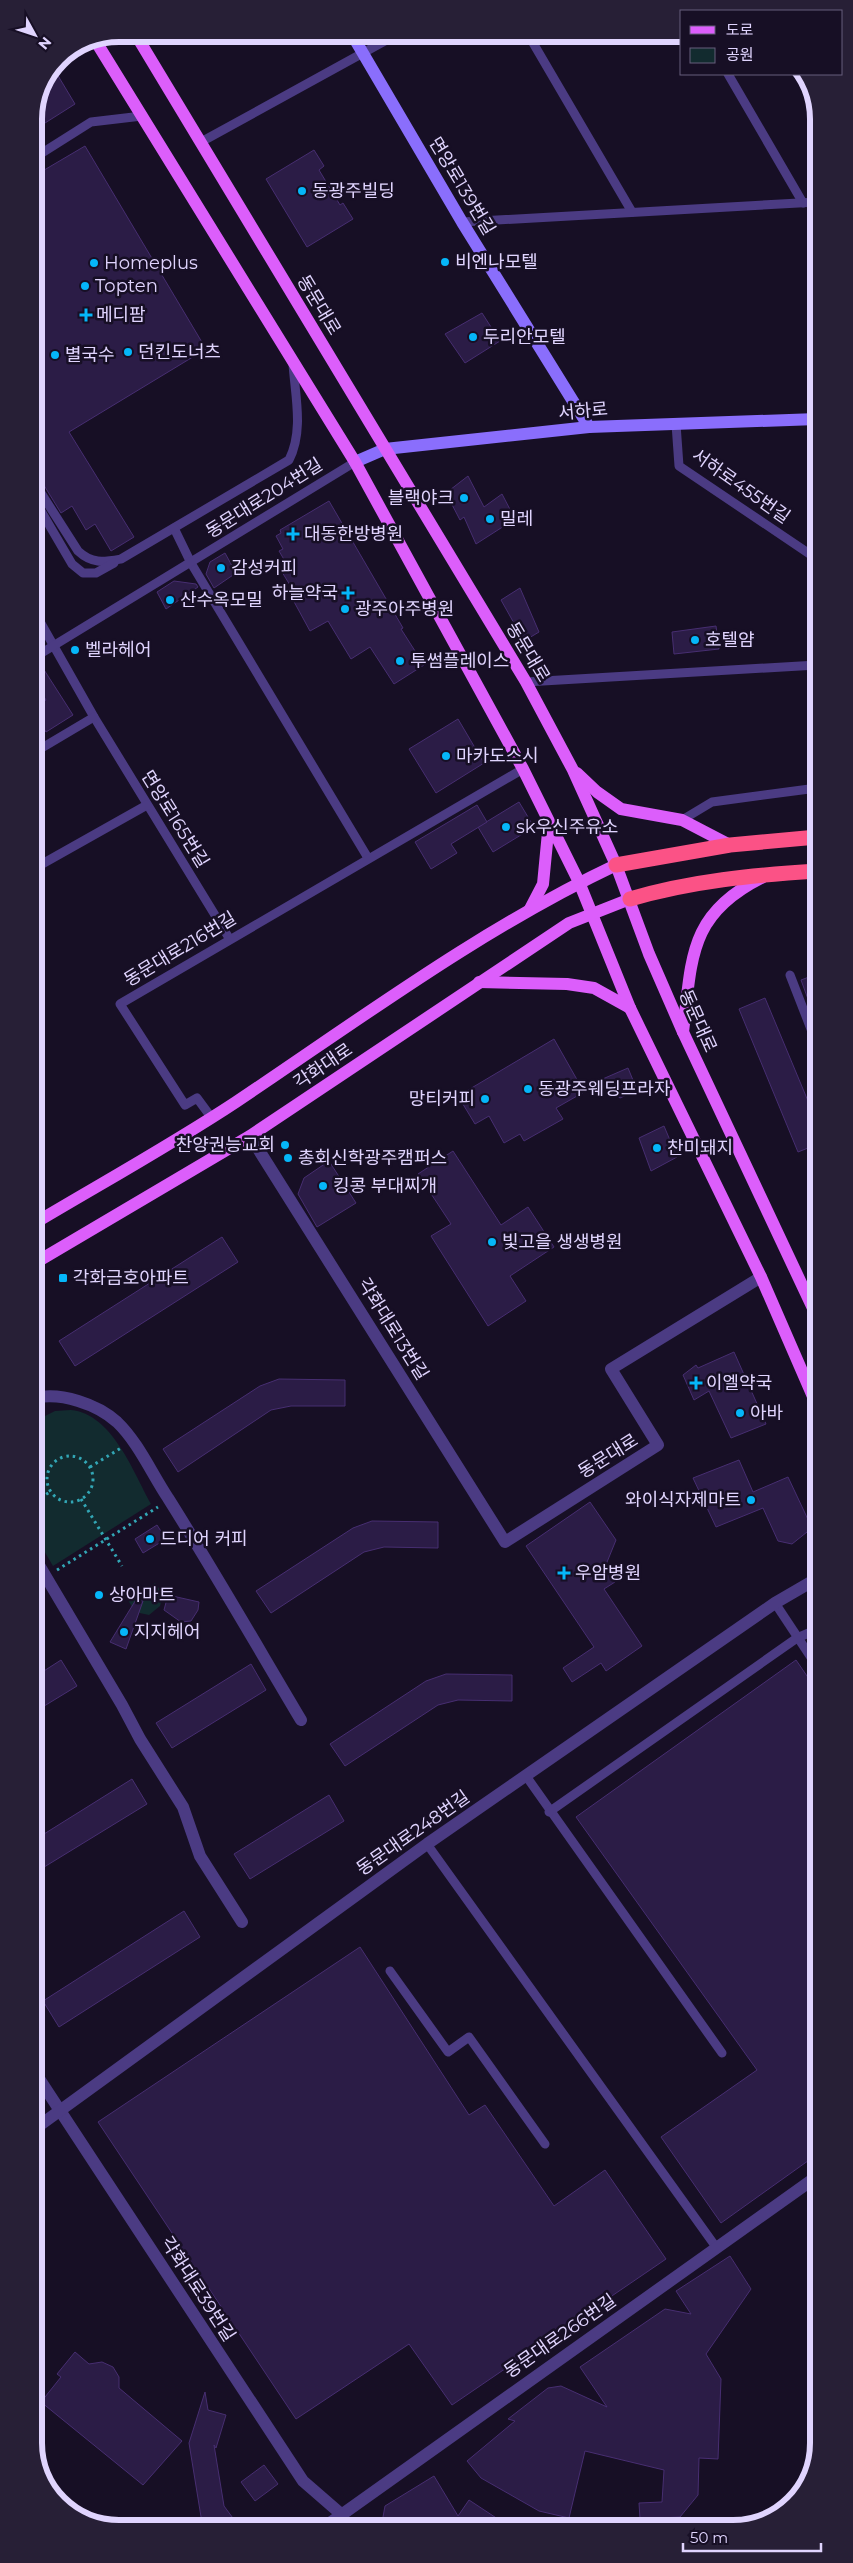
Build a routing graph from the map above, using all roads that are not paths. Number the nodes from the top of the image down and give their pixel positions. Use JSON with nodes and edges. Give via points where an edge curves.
{"nodes":[{"id":1,"x":140,"y":42,"type":"edge"},
{"id":2,"x":357,"y":42,"type":"edge"},
{"id":3,"x":383,"y":42,"type":"edge"},
{"id":4,"x":533,"y":43,"type":"edge"},
{"id":5,"x":98,"y":46,"type":"edge"},
{"id":6,"x":364,"y":54,"type":"junction"},
{"id":7,"x":729,"y":75,"type":"edge"},
{"id":8,"x":142,"y":116,"type":"junction"},
{"id":9,"x":201,"y":142,"type":"junction"},
{"id":10,"x":42,"y":153,"type":"edge"},
{"id":11,"x":803,"y":202,"type":"junction"},
{"id":12,"x":811,"y":202,"type":"edge"},
{"id":13,"x":632,"y":212,"type":"junction"},
{"id":14,"x":462,"y":222,"type":"junction"},
{"id":15,"x":292,"y":361,"type":"junction"},
{"id":16,"x":811,"y":419,"type":"edge"},
{"id":17,"x":676,"y":424,"type":"junction"},
{"id":18,"x":589,"y":428,"type":"junction"},
{"id":19,"x":385,"y":449,"type":"junction"},
{"id":20,"x":355,"y":462,"type":"junction"},
{"id":21,"x":42,"y":495,"type":"edge"},
{"id":22,"x":42,"y":513,"type":"edge"},
{"id":23,"x":174,"y":528,"type":"junction"},
{"id":24,"x":811,"y":555,"type":"edge"},
{"id":25,"x":121,"y":559,"type":"junction"},
{"id":26,"x":191,"y":562,"type":"junction"},
{"id":27,"x":42,"y":624,"type":"edge"},
{"id":28,"x":55,"y":646,"type":"junction"},
{"id":29,"x":42,"y":653,"type":"edge"},
{"id":30,"x":811,"y":665,"type":"edge"},
{"id":31,"x":526,"y":682,"type":"junction"},
{"id":32,"x":94,"y":716,"type":"junction"},
{"id":33,"x":42,"y":748,"type":"edge"},
{"id":34,"x":523,"y":769,"type":"junction"},
{"id":35,"x":573,"y":770,"type":"junction"},
{"id":36,"x":811,"y":789,"type":"edge"},
{"id":37,"x":147,"y":805,"type":"junction"},
{"id":38,"x":682,"y":820,"type":"junction"},
{"id":39,"x":549,"y":822,"type":"junction"},
{"id":40,"x":811,"y":838,"type":"edge"},
{"id":41,"x":730,"y":845,"type":"junction"},
{"id":42,"x":368,"y":858,"type":"junction"},
{"id":43,"x":42,"y":864,"type":"edge"},
{"id":44,"x":616,"y":865,"type":"junction"},
{"id":45,"x":811,"y":871,"type":"edge"},
{"id":46,"x":768,"y":874,"type":"junction"},
{"id":47,"x":580,"y":882,"type":"junction"},
{"id":48,"x":630,"y":899,"type":"junction"},
{"id":49,"x":530,"y":909,"type":"junction"},
{"id":50,"x":593,"y":913,"type":"junction"},
{"id":51,"x":229,"y":938,"type":"junction"},
{"id":52,"x":790,"y":975,"type":"dead end"},
{"id":53,"x":479,"y":982,"type":"junction"},
{"id":54,"x":630,"y":1008,"type":"junction"},
{"id":55,"x":811,"y":1029,"type":"edge"},
{"id":56,"x":683,"y":1032,"type":"junction"},
{"id":57,"x":211,"y":1117,"type":"junction"},
{"id":58,"x":250,"y":1136,"type":"junction"},
{"id":59,"x":42,"y":1219,"type":"edge"},
{"id":60,"x":42,"y":1259,"type":"edge"},
{"id":61,"x":761,"y":1277,"type":"junction"},
{"id":62,"x":811,"y":1304,"type":"edge"},
{"id":63,"x":811,"y":1392,"type":"edge"},
{"id":64,"x":42,"y":1398,"type":"edge"},
{"id":65,"x":505,"y":1542,"type":"joint"},
{"id":66,"x":42,"y":1570,"type":"edge"},
{"id":67,"x":811,"y":1582,"type":"edge"},
{"id":68,"x":775,"y":1603,"type":"junction"},
{"id":69,"x":811,"y":1632,"type":"edge"},
{"id":70,"x":797,"y":1638,"type":"junction"},
{"id":71,"x":811,"y":1658,"type":"edge"},
{"id":72,"x":302,"y":1720,"type":"dead end"},
{"id":73,"x":526,"y":1776,"type":"junction"},
{"id":74,"x":549,"y":1812,"type":"junction"},
{"id":75,"x":427,"y":1844,"type":"junction"},
{"id":76,"x":242,"y":1922,"type":"dead end"},
{"id":77,"x":390,"y":1971,"type":"dead end"},
{"id":78,"x":722,"y":2053,"type":"dead end"},
{"id":79,"x":42,"y":2083,"type":"edge"},
{"id":80,"x":60,"y":2111,"type":"junction"},
{"id":81,"x":42,"y":2124,"type":"edge"},
{"id":82,"x":545,"y":2144,"type":"dead end"},
{"id":83,"x":811,"y":2181,"type":"edge"},
{"id":84,"x":716,"y":2247,"type":"junction"},
{"id":85,"x":341,"y":2514,"type":"junction"},
{"id":86,"x":333,"y":2520,"type":"edge"},
{"id":87,"x":345,"y":2520,"type":"edge"}],
"edges":[{"from":1,"to":9,"type":"main road","name":"동문대로"},
{"from":2,"to":6,"type":"main road","name":"면앙로139번길"},
{"from":3,"to":6,"type":"lane"},
{"from":4,"to":13,"type":"lane"},
{"from":5,"to":8,"type":"main road"},
{"from":6,"to":9,"type":"lane"},
{"from":6,"to":14,"type":"main road","name":"면앙로139번길"},
{"from":7,"to":11,"type":"lane"},
{"from":8,"to":10,"type":"lane","via":[[91,122]]},
{"from":8,"to":15,"type":"main road"},
{"from":9,"to":19,"type":"main road","name":"동문대로"},
{"from":11,"to":12,"type":"lane"},
{"from":11,"to":13,"type":"lane"},
{"from":13,"to":14,"type":"lane"},
{"from":14,"to":18,"type":"main road","name":"면앙로139번길"},
{"from":15,"to":20,"type":"main road"},
{"from":15,"to":23,"type":"lane","via":[[297,426],[295,448],[289,460]]},
{"from":16,"to":17,"type":"main road","name":"서하로"},
{"from":17,"to":18,"type":"main road","name":"서하로"},
{"from":17,"to":24,"type":"lane","name":"서하로455번길","via":[[679,466]]},
{"from":18,"to":19,"type":"main road","name":"서하로"},
{"from":19,"to":20,"type":"main road","name":"서하로"},
{"from":19,"to":31,"type":"main road","name":"동문대로"},
{"from":20,"to":26,"type":"lane","name":"동문대로204번길"},
{"from":20,"to":34,"type":"main road"},
{"from":21,"to":25,"type":"lane","via":[[78,551],[86,558],[98,563]]},
{"from":22,"to":25,"type":"lane","via":[[72,564],[83,573],[96,572]]},
{"from":23,"to":25,"type":"lane"},
{"from":23,"to":26,"type":"lane"},
{"from":26,"to":28,"type":"lane","name":"동문대로204번길"},
{"from":26,"to":42,"type":"lane"},
{"from":27,"to":28,"type":"lane","name":"면앙로165번길"},
{"from":28,"to":29,"type":"lane","name":"동문대로204번길"},
{"from":28,"to":32,"type":"lane","name":"면앙로165번길"},
{"from":30,"to":31,"type":"lane"},
{"from":31,"to":35,"type":"main road","name":"동문대로"},
{"from":32,"to":33,"type":"lane"},
{"from":32,"to":37,"type":"lane","name":"면앙로165번길"},
{"from":34,"to":39,"type":"main road"},
{"from":34,"to":42,"type":"lane","name":"동문대로216번길"},
{"from":35,"to":38,"type":"main road","via":[[621,808]]},
{"from":35,"to":44,"type":"main road","name":"동문대로"},
{"from":36,"to":38,"type":"lane","via":[[712,802]]},
{"from":37,"to":43,"type":"lane"},
{"from":37,"to":51,"type":"lane","name":"면앙로165번길"},
{"from":38,"to":41,"type":"main road"},
{"from":39,"to":47,"type":"main road"},
{"from":39,"to":49,"type":"main road","via":[[543,884]]},
{"from":40,"to":41,"type":"highway"},
{"from":41,"to":44,"type":"highway"},
{"from":42,"to":51,"type":"lane","name":"동문대로216번길"},
{"from":44,"to":47,"type":"main road","name":"각화대로"},
{"from":44,"to":48,"type":"main road","name":"동문대로"},
{"from":45,"to":46,"type":"highway"},
{"from":46,"to":48,"type":"highway","via":[[669,888]]},
{"from":46,"to":56,"type":"main road","via":[[738,889],[720,904],[704,929],[693,952]]},
{"from":47,"to":49,"type":"main road","name":"각화대로"},
{"from":47,"to":50,"type":"main road"},
{"from":48,"to":50,"type":"main road","name":"각화대로"},
{"from":48,"to":56,"type":"main road","name":"동문대로","via":[[649,954]]},
{"from":49,"to":57,"type":"main road","name":"각화대로","via":[[484,935]]},
{"from":50,"to":53,"type":"main road","name":"각화대로","via":[[569,923]]},
{"from":50,"to":54,"type":"main road"},
{"from":51,"to":57,"type":"lane","name":"동문대로216번길","via":[[120,1004],[185,1105],[197,1098]]},
{"from":52,"to":55,"type":"lane"},
{"from":53,"to":54,"type":"main road","via":[[567,984],[594,988]]},
{"from":53,"to":58,"type":"main road","name":"각화대로"},
{"from":54,"to":61,"type":"main road"},
{"from":56,"to":62,"type":"main road","name":"동문대로"},
{"from":57,"to":59,"type":"main road","name":"각화대로"},
{"from":58,"to":60,"type":"main road","name":"각화대로"},
{"from":58,"to":65,"type":"street","name":"각화대로13번길"},
{"from":61,"to":63,"type":"main road"},
{"from":61,"to":65,"type":"street","name":"동문대로","via":[[611,1369],[658,1445]]},
{"from":64,"to":72,"type":"street","via":[[79,1402],[118,1423],[169,1500]]},
{"from":66,"to":76,"type":"street","via":[[182,1807],[200,1856]]},
{"from":67,"to":68,"type":"street","name":"동문대로248번길"},
{"from":68,"to":70,"type":"lane"},
{"from":68,"to":73,"type":"street","name":"동문대로248번길"},
{"from":69,"to":70,"type":"lane"},
{"from":70,"to":71,"type":"lane"},
{"from":70,"to":74,"type":"lane"},
{"from":73,"to":74,"type":"lane"},
{"from":73,"to":75,"type":"street","name":"동문대로248번길"},
{"from":74,"to":78,"type":"lane"},
{"from":75,"to":80,"type":"street","name":"동문대로248번길"},
{"from":75,"to":84,"type":"lane"},
{"from":77,"to":82,"type":"lane","via":[[448,2052],[469,2037]]},
{"from":79,"to":80,"type":"street","name":"각화대로39번길"},
{"from":80,"to":81,"type":"street","name":"동문대로248번길"},
{"from":80,"to":85,"type":"street","name":"각화대로39번길","via":[[303,2481]]},
{"from":83,"to":84,"type":"street","name":"동문대로266번길"},
{"from":84,"to":85,"type":"street","name":"동문대로266번길"},
{"from":85,"to":86,"type":"street","name":"동문대로266번길"},
{"from":85,"to":87,"type":"lane"}]}
